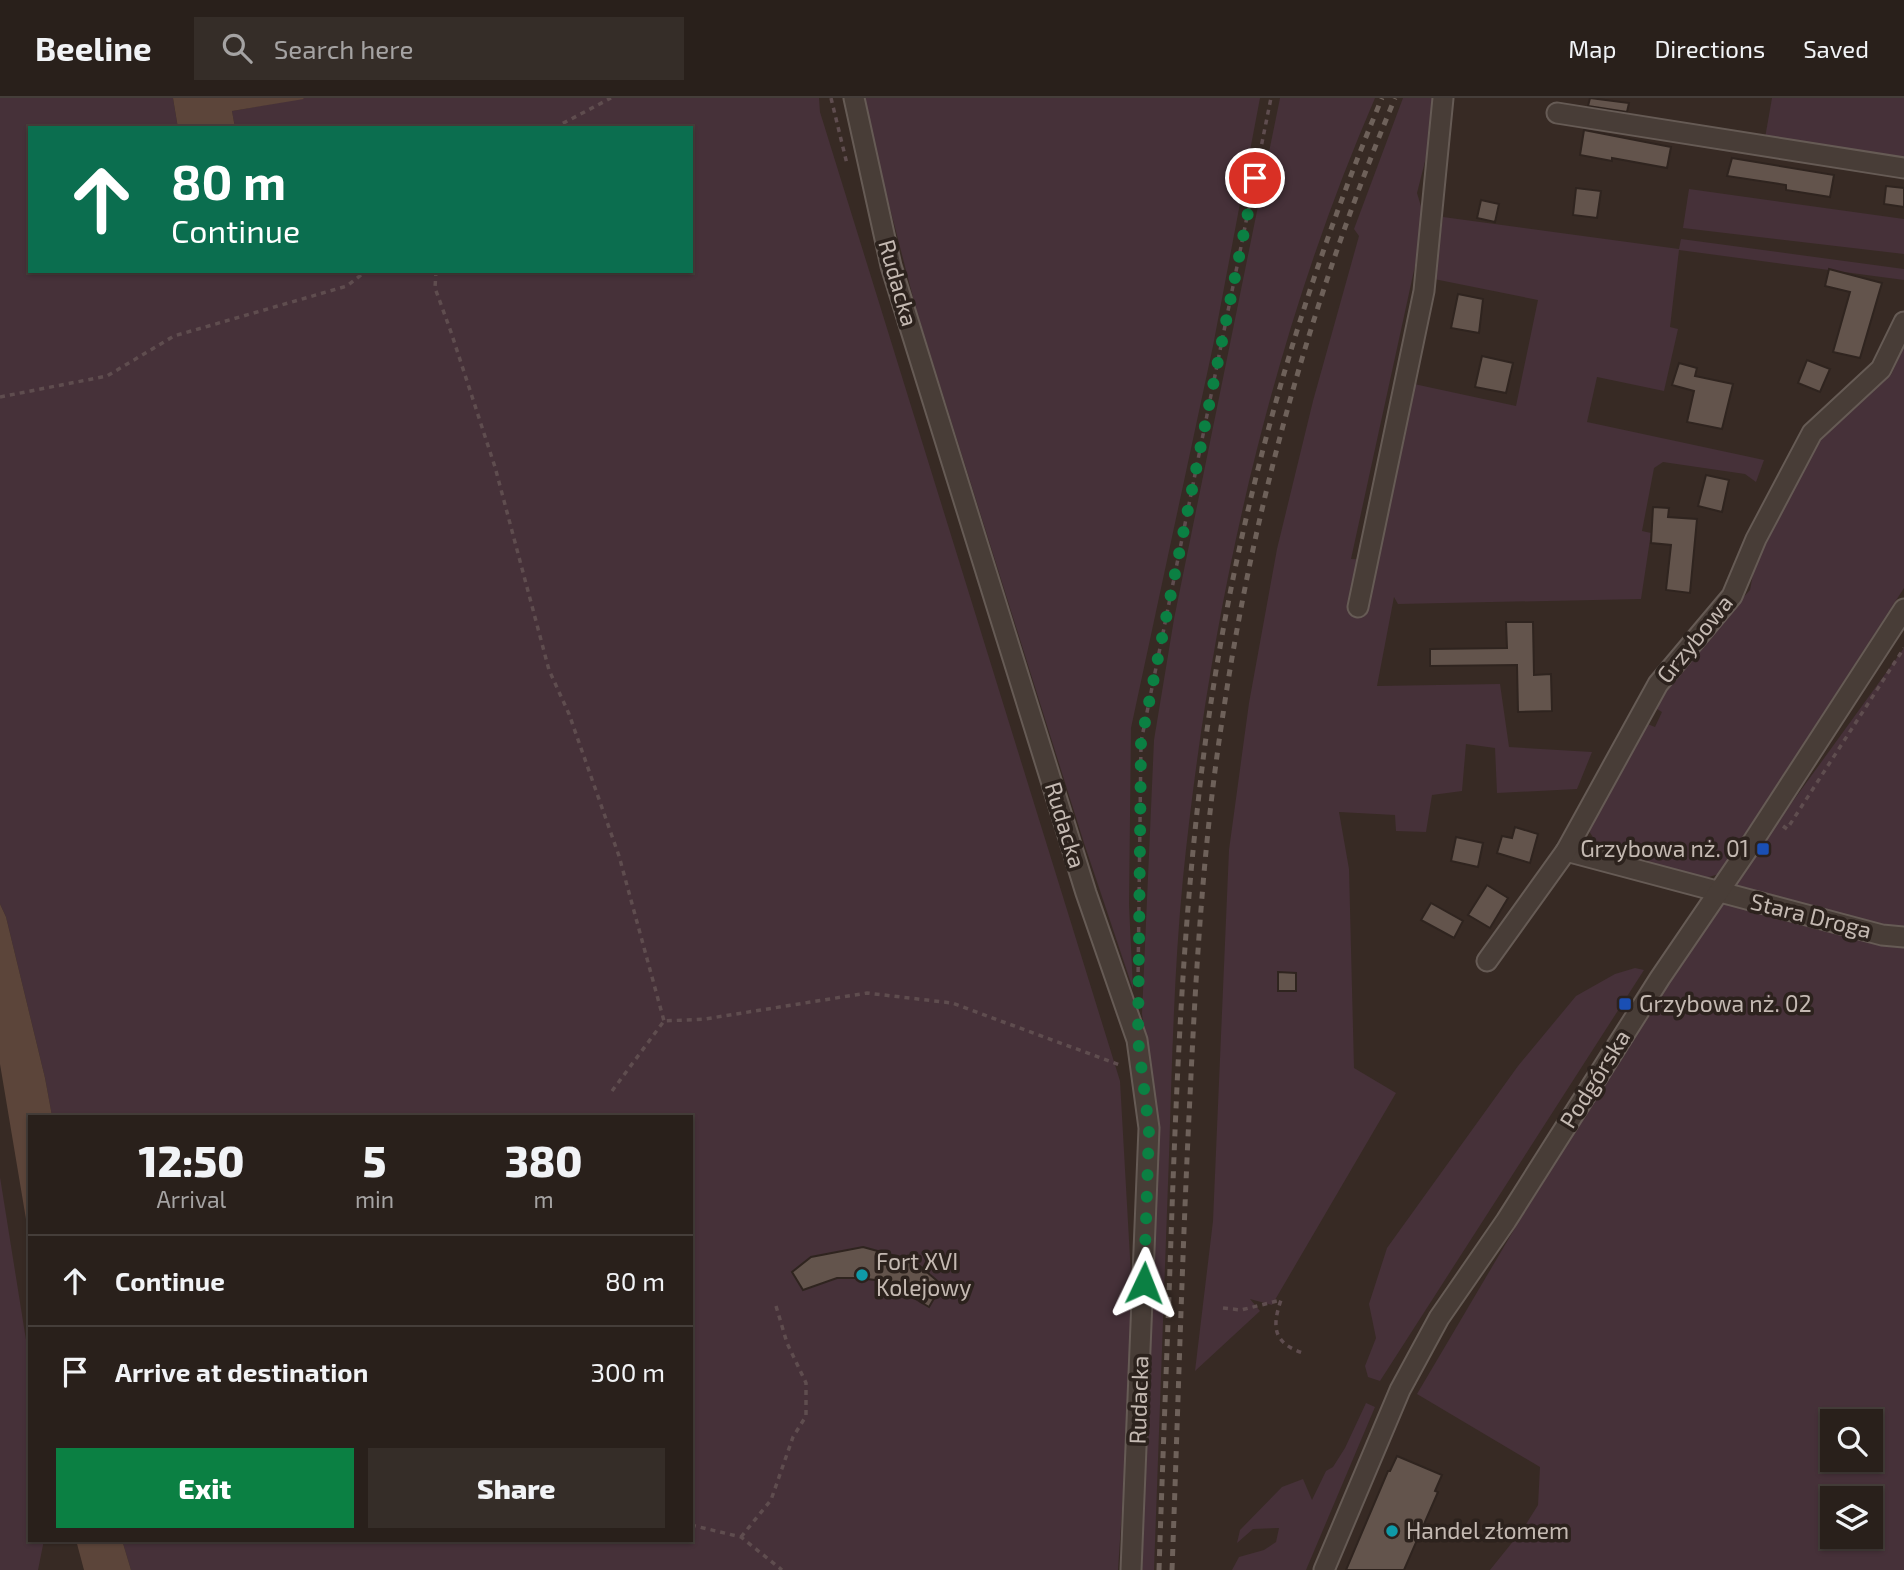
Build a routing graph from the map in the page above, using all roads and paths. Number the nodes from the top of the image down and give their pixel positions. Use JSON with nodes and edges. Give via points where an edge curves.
{"nodes":[{"id":1,"x":611,"y":98,"type":"edge"},
{"id":2,"x":855,"y":98,"type":"edge"},
{"id":3,"x":1271,"y":98,"type":"edge"},
{"id":4,"x":1443,"y":98,"type":"edge"},
{"id":5,"x":1557,"y":113,"type":"dead end"},
{"id":6,"x":558,"y":126,"type":"edge"},
{"id":7,"x":1904,"y":168,"type":"edge"},
{"id":8,"x":363,"y":273,"type":"edge"},
{"id":9,"x":436,"y":273,"type":"edge"},
{"id":10,"x":1904,"y":322,"type":"edge"},
{"id":11,"x":0,"y":397,"type":"edge"},
{"id":12,"x":1358,"y":607,"type":"dead end"},
{"id":13,"x":1904,"y":609,"type":"edge"},
{"id":14,"x":1566,"y":851,"type":"junction"},
{"id":15,"x":1718,"y":893,"type":"junction"},
{"id":16,"x":1904,"y":937,"type":"edge"},
{"id":17,"x":1487,"y":961,"type":"dead end"},
{"id":18,"x":1138,"y":985,"type":"dead end"},
{"id":19,"x":664,"y":1021,"type":"junction"},
{"id":20,"x":1130,"y":1069,"type":"dead end"},
{"id":21,"x":611,"y":1091,"type":"dead end"},
{"id":22,"x":776,"y":1306,"type":"dead end"},
{"id":23,"x":1223,"y":1308,"type":"dead end"},
{"id":24,"x":1306,"y":1354,"type":"dead end"},
{"id":25,"x":693,"y":1525,"type":"edge"},
{"id":26,"x":741,"y":1536,"type":"junction"},
{"id":27,"x":782,"y":1570,"type":"edge"},
{"id":28,"x":1131,"y":1570,"type":"edge"},
{"id":29,"x":1324,"y":1570,"type":"edge"}],
"edges":[{"from":1,"to":6,"type":"path"},
{"from":2,"to":28,"type":"street","name":"Rudacka","via":[[891,266],[1082,880],[1138,1040],[1149,1129]]},
{"from":3,"to":18,"type":"path","via":[[1141,742]]},
{"from":4,"to":12,"type":"street","via":[[1424,290]]},
{"from":5,"to":7,"type":"street"},
{"from":8,"to":11,"type":"path","via":[[347,286],[174,336],[107,376]]},
{"from":9,"to":19,"type":"path","via":[[435,288],[495,467],[549,670],[619,856]]},
{"from":10,"to":14,"type":"street","name":"Grzybowa","via":[[1881,369],[1812,433],[1756,539],[1732,596],[1658,684]]},
{"from":13,"to":15,"type":"street","name":"Podgórska"},
{"from":14,"to":15,"type":"street","name":"Stara Droga"},
{"from":14,"to":17,"type":"street","name":"Grzybowa"},
{"from":15,"to":16,"type":"street","name":"Stara Droga"},
{"from":15,"to":29,"type":"street","name":"Podgórska","via":[[1439,1318],[1400,1390]]},
{"from":19,"to":20,"type":"path","via":[[867,993],[952,1003]]},
{"from":19,"to":21,"type":"path"},
{"from":22,"to":26,"type":"path","via":[[806,1383],[806,1416],[793,1437],[771,1500]]},
{"from":23,"to":24,"type":"path","via":[[1241,1310],[1281,1300],[1274,1319],[1278,1336]]},
{"from":25,"to":26,"type":"path"},
{"from":26,"to":27,"type":"path"}]}
